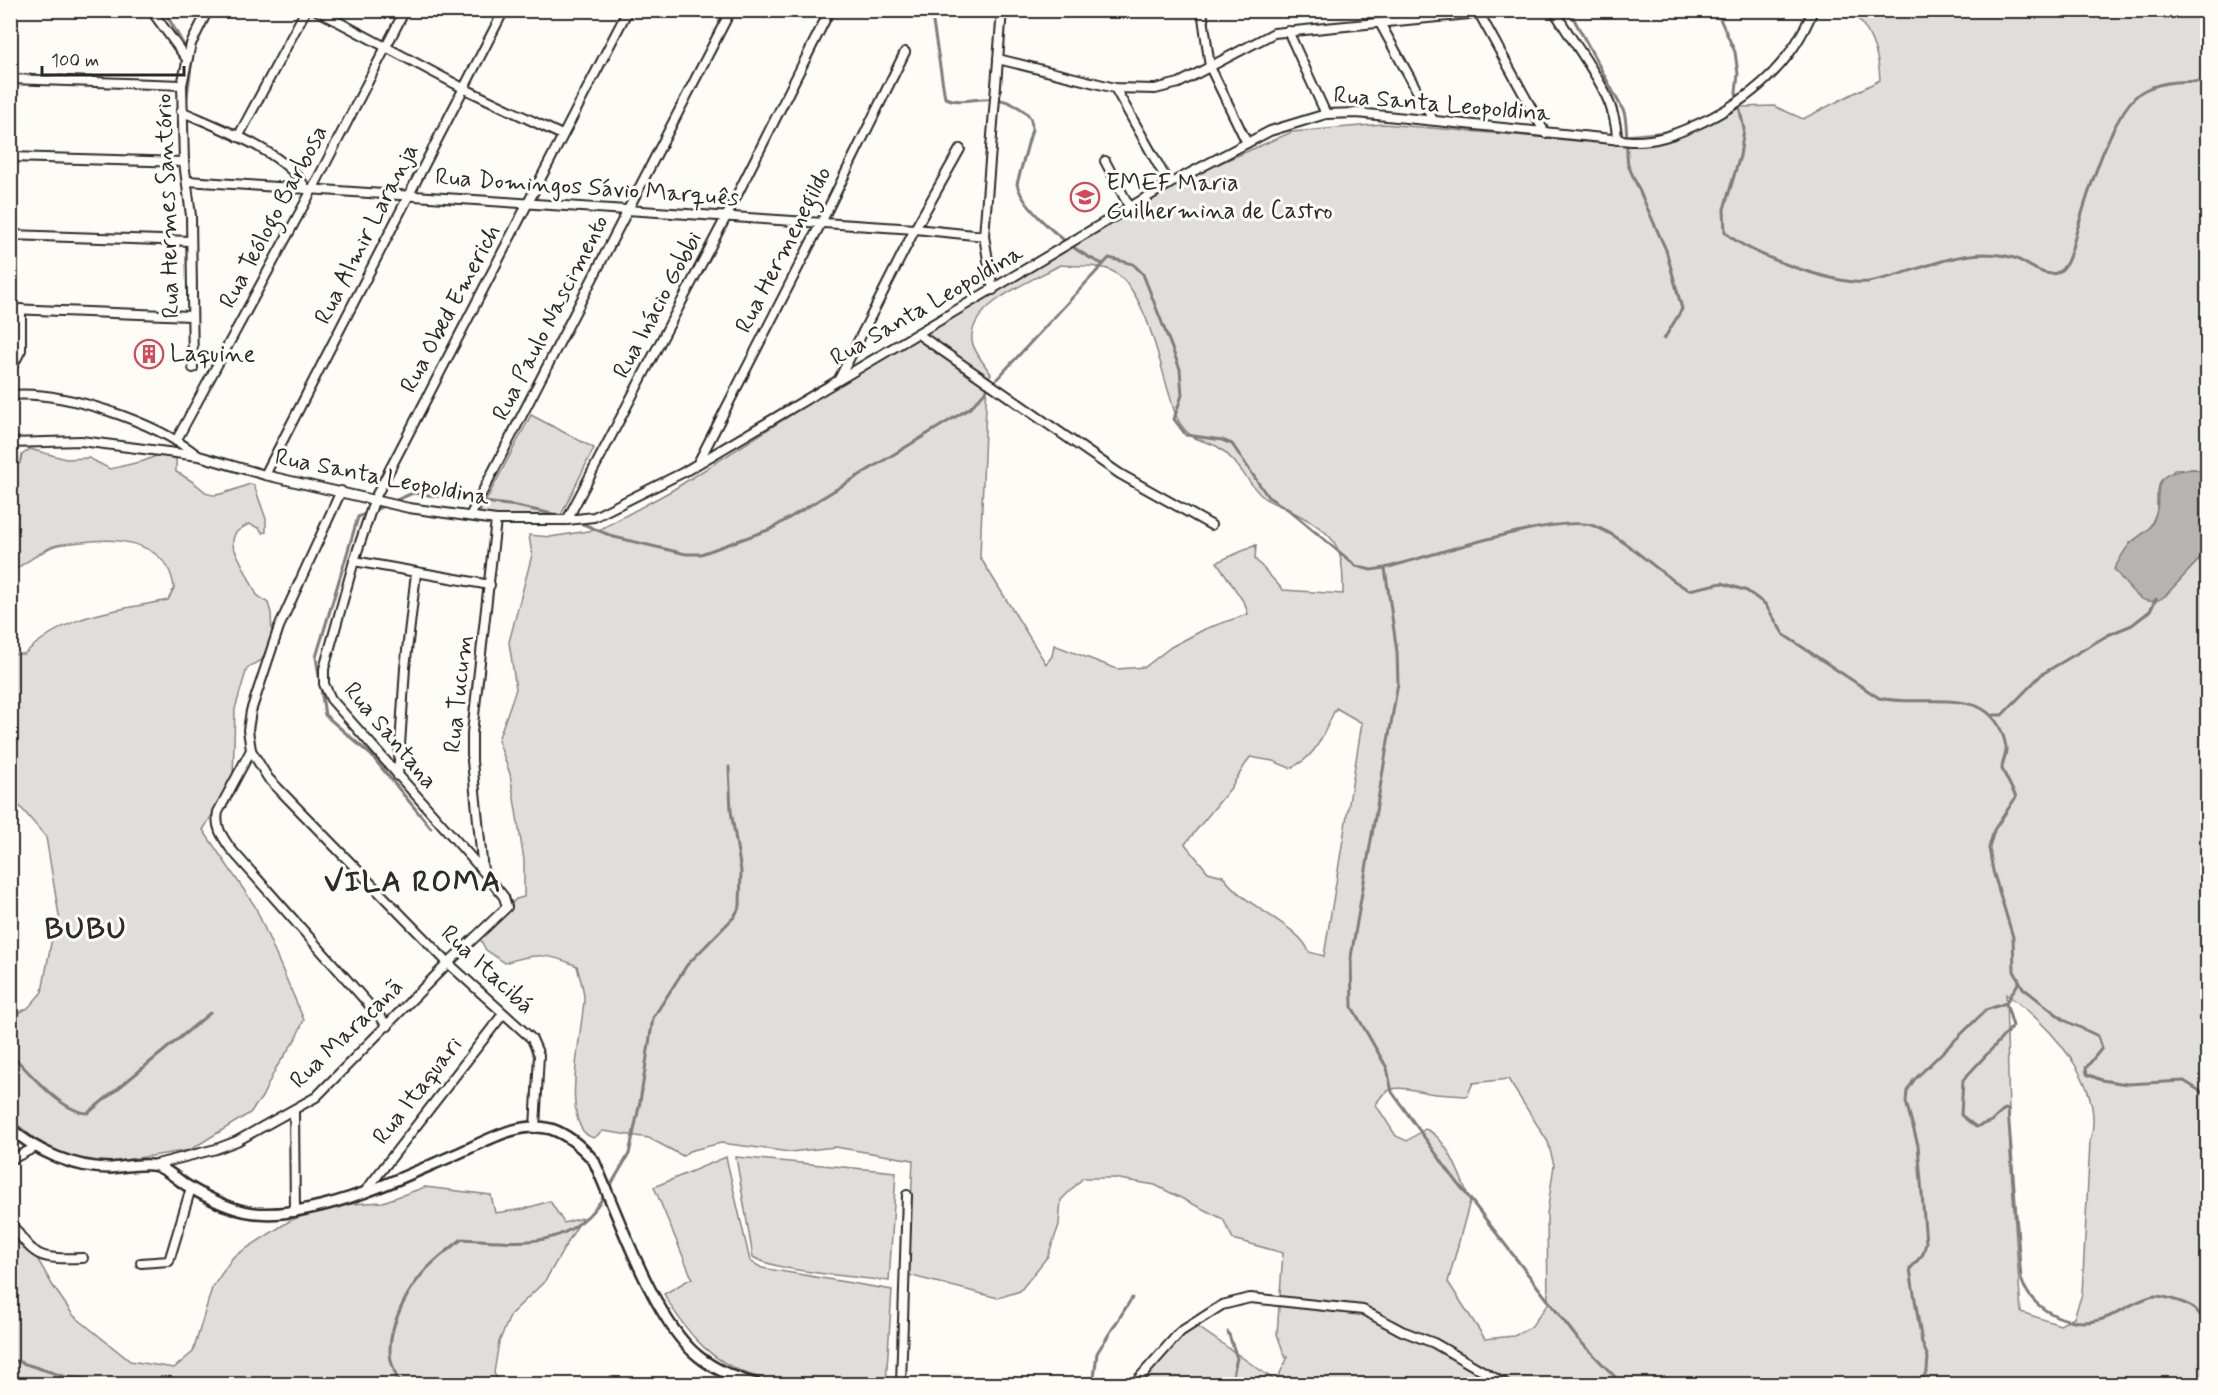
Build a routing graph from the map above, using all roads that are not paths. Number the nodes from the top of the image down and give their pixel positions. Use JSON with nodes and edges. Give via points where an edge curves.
{"nodes":[{"id":1,"x":151,"y":10,"type":"edge"},
{"id":2,"x":208,"y":10,"type":"edge"},
{"id":3,"x":306,"y":10,"type":"edge"},
{"id":4,"x":316,"y":10,"type":"edge"},
{"id":5,"x":405,"y":10,"type":"edge"},
{"id":6,"x":504,"y":10,"type":"edge"},
{"id":7,"x":628,"y":10,"type":"edge"},
{"id":8,"x":732,"y":10,"type":"edge"},
{"id":9,"x":830,"y":10,"type":"edge"},
{"id":10,"x":1002,"y":10,"type":"edge"},
{"id":11,"x":1202,"y":10,"type":"edge"},
{"id":12,"x":1554,"y":10,"type":"edge"},
{"id":13,"x":1813,"y":10,"type":"edge"},
{"id":14,"x":1480,"y":12,"type":"edge"},
{"id":15,"x":1380,"y":23,"type":"junction"},
{"id":16,"x":1288,"y":31,"type":"junction"},
{"id":17,"x":386,"y":48,"type":"junction"},
{"id":18,"x":905,"y":52,"type":"dead end"},
{"id":19,"x":186,"y":58,"type":"junction"},
{"id":20,"x":998,"y":59,"type":"junction"},
{"id":21,"x":1210,"y":67,"type":"junction"},
{"id":22,"x":10,"y":79,"type":"edge"},
{"id":23,"x":182,"y":85,"type":"junction"},
{"id":24,"x":464,"y":88,"type":"junction"},
{"id":25,"x":1115,"y":88,"type":"junction"},
{"id":26,"x":181,"y":111,"type":"junction"},
{"id":27,"x":1326,"y":114,"type":"junction"},
{"id":28,"x":1433,"y":120,"type":"junction"},
{"id":29,"x":1545,"y":133,"type":"junction"},
{"id":30,"x":562,"y":135,"type":"junction"},
{"id":31,"x":238,"y":137,"type":"junction"},
{"id":32,"x":1617,"y":140,"type":"junction"},
{"id":33,"x":1247,"y":143,"type":"junction"},
{"id":34,"x":960,"y":149,"type":"dead end"},
{"id":35,"x":10,"y":157,"type":"edge"},
{"id":36,"x":1105,"y":161,"type":"dead end"},
{"id":37,"x":184,"y":162,"type":"junction"},
{"id":38,"x":187,"y":181,"type":"junction"},
{"id":39,"x":1169,"y":184,"type":"junction"},
{"id":40,"x":309,"y":189,"type":"junction"},
{"id":41,"x":410,"y":195,"type":"junction"},
{"id":42,"x":529,"y":204,"type":"junction"},
{"id":43,"x":1130,"y":208,"type":"junction"},
{"id":44,"x":629,"y":211,"type":"junction"},
{"id":45,"x":726,"y":217,"type":"junction"},
{"id":46,"x":821,"y":223,"type":"junction"},
{"id":47,"x":915,"y":229,"type":"junction"},
{"id":48,"x":10,"y":235,"type":"edge"},
{"id":49,"x":984,"y":236,"type":"junction"},
{"id":50,"x":191,"y":241,"type":"junction"},
{"id":51,"x":993,"y":290,"type":"junction"},
{"id":52,"x":10,"y":309,"type":"edge"},
{"id":53,"x":21,"y":309,"type":"junction"},
{"id":54,"x":191,"y":316,"type":"junction"},
{"id":55,"x":918,"y":334,"type":"junction"},
{"id":56,"x":193,"y":368,"type":"dead end"},
{"id":57,"x":10,"y":371,"type":"edge"},
{"id":58,"x":839,"y":380,"type":"junction"},
{"id":59,"x":10,"y":395,"type":"edge"},
{"id":60,"x":176,"y":441,"type":"junction"},
{"id":61,"x":10,"y":443,"type":"edge"},
{"id":62,"x":199,"y":456,"type":"junction"},
{"id":63,"x":697,"y":465,"type":"junction"},
{"id":64,"x":265,"y":475,"type":"junction"},
{"id":65,"x":341,"y":491,"type":"junction"},
{"id":66,"x":375,"y":498,"type":"junction"},
{"id":67,"x":470,"y":516,"type":"junction"},
{"id":68,"x":496,"y":520,"type":"junction"},
{"id":69,"x":567,"y":520,"type":"junction"},
{"id":70,"x":1211,"y":525,"type":"dead end"},
{"id":71,"x":354,"y":561,"type":"junction"},
{"id":72,"x":416,"y":573,"type":"junction"},
{"id":73,"x":490,"y":585,"type":"junction"},
{"id":74,"x":251,"y":750,"type":"junction"},
{"id":75,"x":398,"y":777,"type":"junction"},
{"id":76,"x":483,"y":871,"type":"junction"},
{"id":77,"x":508,"y":904,"type":"joint"},
{"id":78,"x":448,"y":963,"type":"junction"},
{"id":79,"x":503,"y":1014,"type":"junction"},
{"id":80,"x":388,"y":1026,"type":"junction"},
{"id":81,"x":294,"y":1110,"type":"junction"},
{"id":82,"x":10,"y":1128,"type":"edge"},
{"id":83,"x":535,"y":1128,"type":"junction"},
{"id":84,"x":36,"y":1148,"type":"junction"},
{"id":85,"x":10,"y":1160,"type":"edge"},
{"id":86,"x":153,"y":1164,"type":"junction"},
{"id":87,"x":191,"y":1188,"type":"junction"},
{"id":88,"x":364,"y":1192,"type":"junction"},
{"id":89,"x":907,"y":1195,"type":"dead end"},
{"id":90,"x":295,"y":1212,"type":"junction"},
{"id":91,"x":10,"y":1221,"type":"edge"},
{"id":92,"x":83,"y":1258,"type":"dead end"},
{"id":93,"x":141,"y":1263,"type":"dead end"},
{"id":94,"x":756,"y":1384,"type":"edge"},
{"id":95,"x":901,"y":1384,"type":"edge"},
{"id":96,"x":1134,"y":1384,"type":"edge"},
{"id":97,"x":1506,"y":1384,"type":"edge"}],
"edges":[{"from":1,"to":19,"type":"street"},
{"from":2,"to":19,"type":"street","name":"Rua Hermes Santório"},
{"from":3,"to":31,"type":"street"},
{"from":4,"to":17,"type":"street"},
{"from":5,"to":17,"type":"street","name":"Rua Teólogo Barbosa"},
{"from":6,"to":24,"type":"street","name":"Rua Almir Laranja"},
{"from":7,"to":30,"type":"street","name":"Rua Obed Emerich"},
{"from":8,"to":44,"type":"street","name":"Rua Paulo Nascimento"},
{"from":9,"to":45,"type":"street","name":"Rua Inácio Gobbi"},
{"from":10,"to":20,"type":"street"},
{"from":11,"to":21,"type":"street"},
{"from":12,"to":32,"type":"street","via":[[1604,94],[1617,122]]},
{"from":13,"to":32,"type":"street","name":"Rua Santa Leopoldina","via":[[1778,67],[1739,104],[1665,138]]},
{"from":14,"to":15,"type":"street"},
{"from":14,"to":29,"type":"street"},
{"from":15,"to":16,"type":"street"},
{"from":15,"to":28,"type":"street"},
{"from":16,"to":21,"type":"street","via":[[1267,35]]},
{"from":16,"to":27,"type":"street"},
{"from":17,"to":24,"type":"street"},
{"from":17,"to":40,"type":"street","name":"Rua Teólogo Barbosa"},
{"from":18,"to":46,"type":"street","name":"Rua Hermenegildo"},
{"from":19,"to":23,"type":"street","name":"Rua Hermes Santório"},
{"from":20,"to":25,"type":"street"},
{"from":20,"to":49,"type":"street"},
{"from":21,"to":25,"type":"street","via":[[1166,88]]},
{"from":21,"to":33,"type":"street"},
{"from":22,"to":23,"type":"street"},
{"from":23,"to":26,"type":"street","name":"Rua Hermes Santório"},
{"from":24,"to":30,"type":"street"},
{"from":24,"to":41,"type":"street","name":"Rua Almir Laranja"},
{"from":25,"to":39,"type":"street"},
{"from":26,"to":31,"type":"street"},
{"from":26,"to":37,"type":"street","name":"Rua Hermes Santório"},
{"from":27,"to":28,"type":"street","name":"Rua Santa Leopoldina"},
{"from":27,"to":33,"type":"street","name":"Rua Santa Leopoldina","via":[[1296,121]]},
{"from":28,"to":29,"type":"street","name":"Rua Santa Leopoldina"},
{"from":29,"to":32,"type":"street","name":"Rua Santa Leopoldina"},
{"from":30,"to":42,"type":"street","name":"Rua Obed Emerich"},
{"from":31,"to":40,"type":"street","via":[[292,169]]},
{"from":33,"to":39,"type":"street","name":"Rua Santa Leopoldina"},
{"from":34,"to":47,"type":"street"},
{"from":35,"to":37,"type":"street"},
{"from":36,"to":43,"type":"street"},
{"from":37,"to":38,"type":"street","name":"Rua Hermes Santório"},
{"from":38,"to":40,"type":"street","name":"Rua Domingos Sávio Marquês"},
{"from":38,"to":50,"type":"street","name":"Rua Hermes Santório"},
{"from":39,"to":43,"type":"street","name":"Rua Santa Leopoldina"},
{"from":40,"to":41,"type":"street","name":"Rua Domingos Sávio Marquês"},
{"from":40,"to":60,"type":"street","name":"Rua Teólogo Barbosa"},
{"from":41,"to":42,"type":"street","name":"Rua Domingos Sávio Marquês"},
{"from":41,"to":64,"type":"street","name":"Rua Almir Laranja"},
{"from":42,"to":44,"type":"street","name":"Rua Domingos Sávio Marquês"},
{"from":42,"to":66,"type":"street","name":"Rua Obed Emerich"},
{"from":43,"to":51,"type":"street","name":"Rua Santa Leopoldina"},
{"from":44,"to":45,"type":"street","name":"Rua Domingos Sávio Marquês"},
{"from":44,"to":67,"type":"street","name":"Rua Paulo Nascimento"},
{"from":45,"to":46,"type":"street","name":"Rua Domingos Sávio Marquês"},
{"from":45,"to":69,"type":"street","name":"Rua Inácio Gobbi"},
{"from":46,"to":47,"type":"street","name":"Rua Domingos Sávio Marquês"},
{"from":46,"to":63,"type":"street","name":"Rua Hermenegildo"},
{"from":47,"to":49,"type":"street","name":"Rua Domingos Sávio Marquês"},
{"from":47,"to":58,"type":"street"},
{"from":48,"to":50,"type":"street"},
{"from":49,"to":51,"type":"street"},
{"from":50,"to":54,"type":"street","name":"Rua Hermes Santório"},
{"from":51,"to":55,"type":"street","name":"Rua Santa Leopoldina"},
{"from":52,"to":53,"type":"street"},
{"from":53,"to":54,"type":"street"},
{"from":53,"to":57,"type":"street","via":[[21,350]]},
{"from":54,"to":56,"type":"street","name":"Rua Hermes Santório"},
{"from":55,"to":58,"type":"street","name":"Rua Santa Leopoldina"},
{"from":55,"to":70,"type":"street","via":[[1120,474]]},
{"from":58,"to":63,"type":"street","name":"Rua Santa Leopoldina"},
{"from":59,"to":60,"type":"street","via":[[58,396],[106,410]]},
{"from":60,"to":62,"type":"street"},
{"from":61,"to":62,"type":"street","name":"Rua Santa Leopoldina","via":[[81,441]]},
{"from":62,"to":64,"type":"street","name":"Rua Santa Leopoldina"},
{"from":63,"to":69,"type":"street","name":"Rua Santa Leopoldina","via":[[604,513]]},
{"from":64,"to":65,"type":"street","name":"Rua Santa Leopoldina"},
{"from":65,"to":66,"type":"street","name":"Rua Santa Leopoldina"},
{"from":65,"to":74,"type":"street","name":"Rua Itacibá","via":[[279,627],[257,690],[248,730]]},
{"from":66,"to":67,"type":"street","name":"Rua Santa Leopoldina","via":[[409,508]]},
{"from":66,"to":71,"type":"street","name":"Rua Santana"},
{"from":67,"to":68,"type":"street","name":"Rua Santa Leopoldina"},
{"from":68,"to":69,"type":"street","name":"Rua Santa Leopoldina"},
{"from":68,"to":73,"type":"street","name":"Rua Tucum"},
{"from":71,"to":72,"type":"street"},
{"from":71,"to":75,"type":"street","name":"Rua Santana","via":[[324,669],[324,684],[331,699]]},
{"from":72,"to":73,"type":"street"},
{"from":72,"to":75,"type":"street"},
{"from":73,"to":76,"type":"street","name":"Rua Tucum","via":[[472,733]]},
{"from":74,"to":78,"type":"street","name":"Rua Itacibá","via":[[268,778]]},
{"from":74,"to":80,"type":"street","via":[[218,812],[219,832]]},
{"from":75,"to":76,"type":"street","name":"Rua Santana"},
{"from":76,"to":77,"type":"street","name":"Rua Santana"},
{"from":77,"to":78,"type":"street","name":"Rua Maracanã"},
{"from":78,"to":79,"type":"street","name":"Rua Itacibá"},
{"from":78,"to":80,"type":"street","name":"Rua Maracanã"},
{"from":79,"to":83,"type":"street","name":"Rua Itacibá","via":[[532,1039],[539,1055]]},
{"from":79,"to":88,"type":"street","name":"Rua Itaquari"},
{"from":80,"to":81,"type":"street","name":"Rua Maracanã","via":[[316,1096]]},
{"from":81,"to":86,"type":"street","name":"Rua Maracanã","via":[[216,1149]]},
{"from":81,"to":90,"type":"street"},
{"from":82,"to":84,"type":"street"},
{"from":83,"to":88,"type":"street","via":[[490,1138]]},
{"from":83,"to":94,"type":"street","via":[[565,1135],[594,1161],[654,1296],[677,1334],[696,1355],[718,1370]]},
{"from":84,"to":85,"type":"street"},
{"from":84,"to":86,"type":"street","via":[[89,1166]]},
{"from":86,"to":87,"type":"street"},
{"from":87,"to":90,"type":"street","via":[[238,1212]]},
{"from":87,"to":93,"type":"street","via":[[169,1261]]},
{"from":88,"to":90,"type":"street"},
{"from":89,"to":95,"type":"street"},
{"from":91,"to":92,"type":"street","via":[[38,1255],[51,1259]]},
{"from":96,"to":97,"type":"street","via":[[1180,1332],[1222,1305],[1250,1298],[1363,1310],[1434,1343]]}]}
